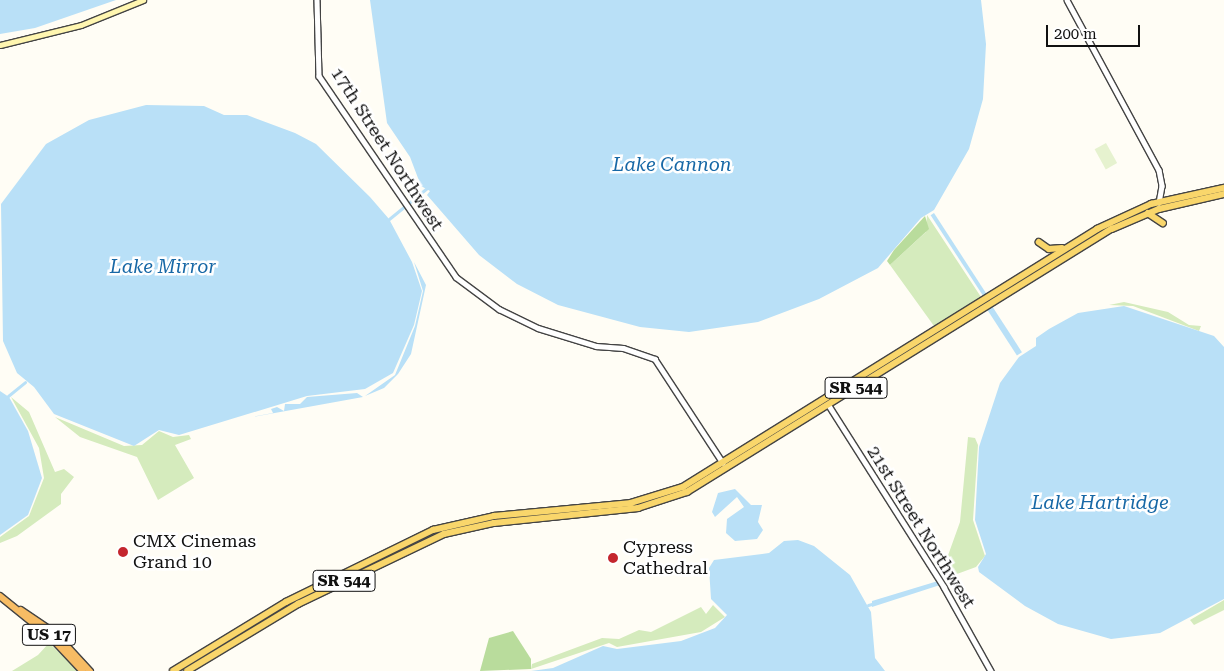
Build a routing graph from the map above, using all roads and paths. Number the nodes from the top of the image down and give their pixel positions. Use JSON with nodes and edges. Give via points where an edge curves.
{"nodes":[{"id":1,"x":143,"y":0,"type":"edge"},
{"id":2,"x":317,"y":0,"type":"edge"},
{"id":3,"x":1067,"y":0,"type":"edge"},
{"id":4,"x":0,"y":45,"type":"edge"},
{"id":5,"x":1224,"y":188,"type":"edge"},
{"id":6,"x":1224,"y":194,"type":"edge"},
{"id":7,"x":1159,"y":202,"type":"junction"},
{"id":8,"x":1159,"y":209,"type":"junction"},
{"id":9,"x":1148,"y":213,"type":"junction"},
{"id":10,"x":1163,"y":223,"type":"dead end"},
{"id":11,"x":1039,"y":242,"type":"dead end"},
{"id":12,"x":1069,"y":246,"type":"junction"},
{"id":13,"x":949,"y":322,"type":"junction"},
{"id":14,"x":953,"y":328,"type":"junction"},
{"id":15,"x":827,"y":402,"type":"junction"},
{"id":16,"x":725,"y":466,"type":"junction"},
{"id":17,"x":474,"y":519,"type":"junction"},
{"id":18,"x":444,"y":534,"type":"junction"},
{"id":19,"x":337,"y":575,"type":"junction"},
{"id":20,"x":317,"y":585,"type":"junction"},
{"id":21,"x":318,"y":593,"type":"junction"},
{"id":22,"x":0,"y":596,"type":"edge"},
{"id":23,"x":308,"y":599,"type":"junction"},
{"id":24,"x":14,"y":607,"type":"junction"},
{"id":25,"x":238,"y":630,"type":"junction"},
{"id":26,"x":242,"y":637,"type":"junction"},
{"id":27,"x":52,"y":638,"type":"junction"},
{"id":28,"x":75,"y":652,"type":"junction"},
{"id":29,"x":196,"y":656,"type":"junction"},
{"id":30,"x":200,"y":663,"type":"junction"},
{"id":31,"x":83,"y":671,"type":"edge"},
{"id":32,"x":90,"y":671,"type":"edge"},
{"id":33,"x":173,"y":671,"type":"edge"},
{"id":34,"x":187,"y":671,"type":"edge"},
{"id":35,"x":991,"y":671,"type":"edge"}],
"edges":[{"from":1,"to":4,"type":"main road","via":[[81,25]]},
{"from":2,"to":16,"type":"street","name":"17th Street Northwest","via":[[319,76],[456,277],[493,305],[538,328],[583,343],[638,352],[659,362]]},
{"from":3,"to":7,"type":"street","via":[[1159,170],[1162,186]]},
{"from":5,"to":7,"type":"main road","number":"SR 544"},
{"from":6,"to":8,"type":"main road","number":"SR 544"},
{"from":7,"to":8,"type":"street"},
{"from":7,"to":12,"type":"main road","number":"SR 544","via":[[1132,211]]},
{"from":8,"to":9,"type":"main road","number":"SR 544"},
{"from":9,"to":10,"type":"main road"},
{"from":9,"to":14,"type":"main road","number":"SR 544","via":[[1112,229]]},
{"from":11,"to":12,"type":"main road","via":[[1054,250]]},
{"from":12,"to":13,"type":"main road","number":"SR 544"},
{"from":13,"to":14,"type":"main road"},
{"from":13,"to":15,"type":"main road","number":"SR 544"},
{"from":14,"to":15,"type":"main road","number":"SR 544"},
{"from":15,"to":16,"type":"main road","number":"SR 544"},
{"from":15,"to":35,"type":"street","name":"21st Street Northwest","via":[[944,587]]},
{"from":16,"to":17,"type":"main road","number":"SR 544","via":[[647,499]]},
{"from":16,"to":18,"type":"main road","number":"SR 544","via":[[687,492],[638,508],[494,523]]},
{"from":17,"to":18,"type":"main road"},
{"from":17,"to":19,"type":"main road","number":"SR 544","via":[[433,530]]},
{"from":18,"to":21,"type":"main road","number":"SR 544"},
{"from":19,"to":20,"type":"main road","number":"SR 544"},
{"from":19,"to":21,"type":"main road"},
{"from":20,"to":23,"type":"main road"},
{"from":20,"to":25,"type":"main road","number":"SR 544"},
{"from":21,"to":23,"type":"main road","number":"SR 544"},
{"from":22,"to":24,"type":"highway","number":"US 17"},
{"from":23,"to":26,"type":"main road","number":"SR 544"},
{"from":24,"to":27,"type":"highway","number":"US 17"},
{"from":24,"to":28,"type":"highway","number":"US 17","via":[[46,626]]},
{"from":25,"to":26,"type":"main road"},
{"from":25,"to":29,"type":"main road","number":"SR 544"},
{"from":26,"to":30,"type":"main road","number":"SR 544"},
{"from":27,"to":28,"type":"highway"},
{"from":27,"to":31,"type":"highway","number":"US 17"},
{"from":28,"to":32,"type":"highway","number":"US 17"},
{"from":29,"to":30,"type":"main road"},
{"from":29,"to":33,"type":"main road","number":"SR 544"},
{"from":30,"to":34,"type":"main road","number":"SR 544"}]}
